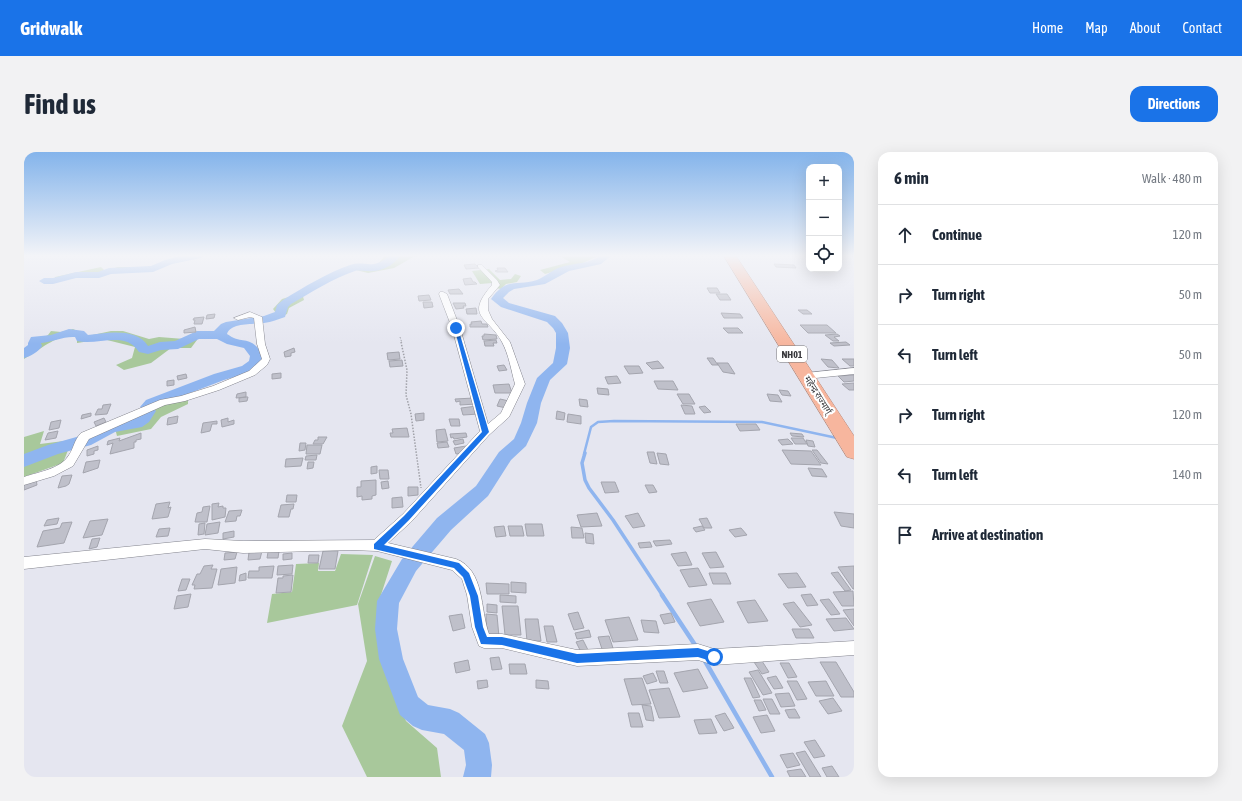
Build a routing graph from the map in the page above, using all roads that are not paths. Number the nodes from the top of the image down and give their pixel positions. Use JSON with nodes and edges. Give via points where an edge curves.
{"nodes":[{"id":1,"x":496,"y":285,"type":"edge"},
{"id":2,"x":748,"y":285,"type":"edge"},
{"id":3,"x":443,"y":294,"type":"dead end"},
{"id":4,"x":238,"y":318,"type":"dead end"},
{"id":5,"x":854,"y":371,"type":"edge"},
{"id":6,"x":806,"y":376,"type":"junction"},
{"id":7,"x":486,"y":432,"type":"junction"},
{"id":8,"x":854,"y":452,"type":"edge"},
{"id":9,"x":24,"y":481,"type":"edge"},
{"id":10,"x":378,"y":546,"type":"junction"},
{"id":11,"x":24,"y":563,"type":"edge"},
{"id":12,"x":854,"y":648,"type":"edge"}],
"edges":[{"from":1,"to":7,"type":"street","via":[[485,298],[483,309],[486,317],[506,342],[520,384],[505,415]]},
{"from":2,"to":6,"type":"highway","name":"महेन्द्र राज्मार्ग्","number":"NH01"},
{"from":3,"to":7,"type":"street","via":[[456,328]]},
{"from":4,"to":9,"type":"street","via":[[250,314],[256,315],[259,320],[261,344],[266,359],[258,368],[216,388],[194,396],[164,402],[85,436],[71,463]]},
{"from":5,"to":6,"type":"street"},
{"from":6,"to":8,"type":"highway","name":"महेन्द्र राज्मार्ग्","number":"NH01"},
{"from":7,"to":10,"type":"street"},
{"from":10,"to":11,"type":"street","via":[[243,547],[205,544]]},
{"from":10,"to":12,"type":"street","via":[[456,565],[466,575],[474,596],[484,641],[502,641],[577,658],[698,652],[714,657]]}]}
